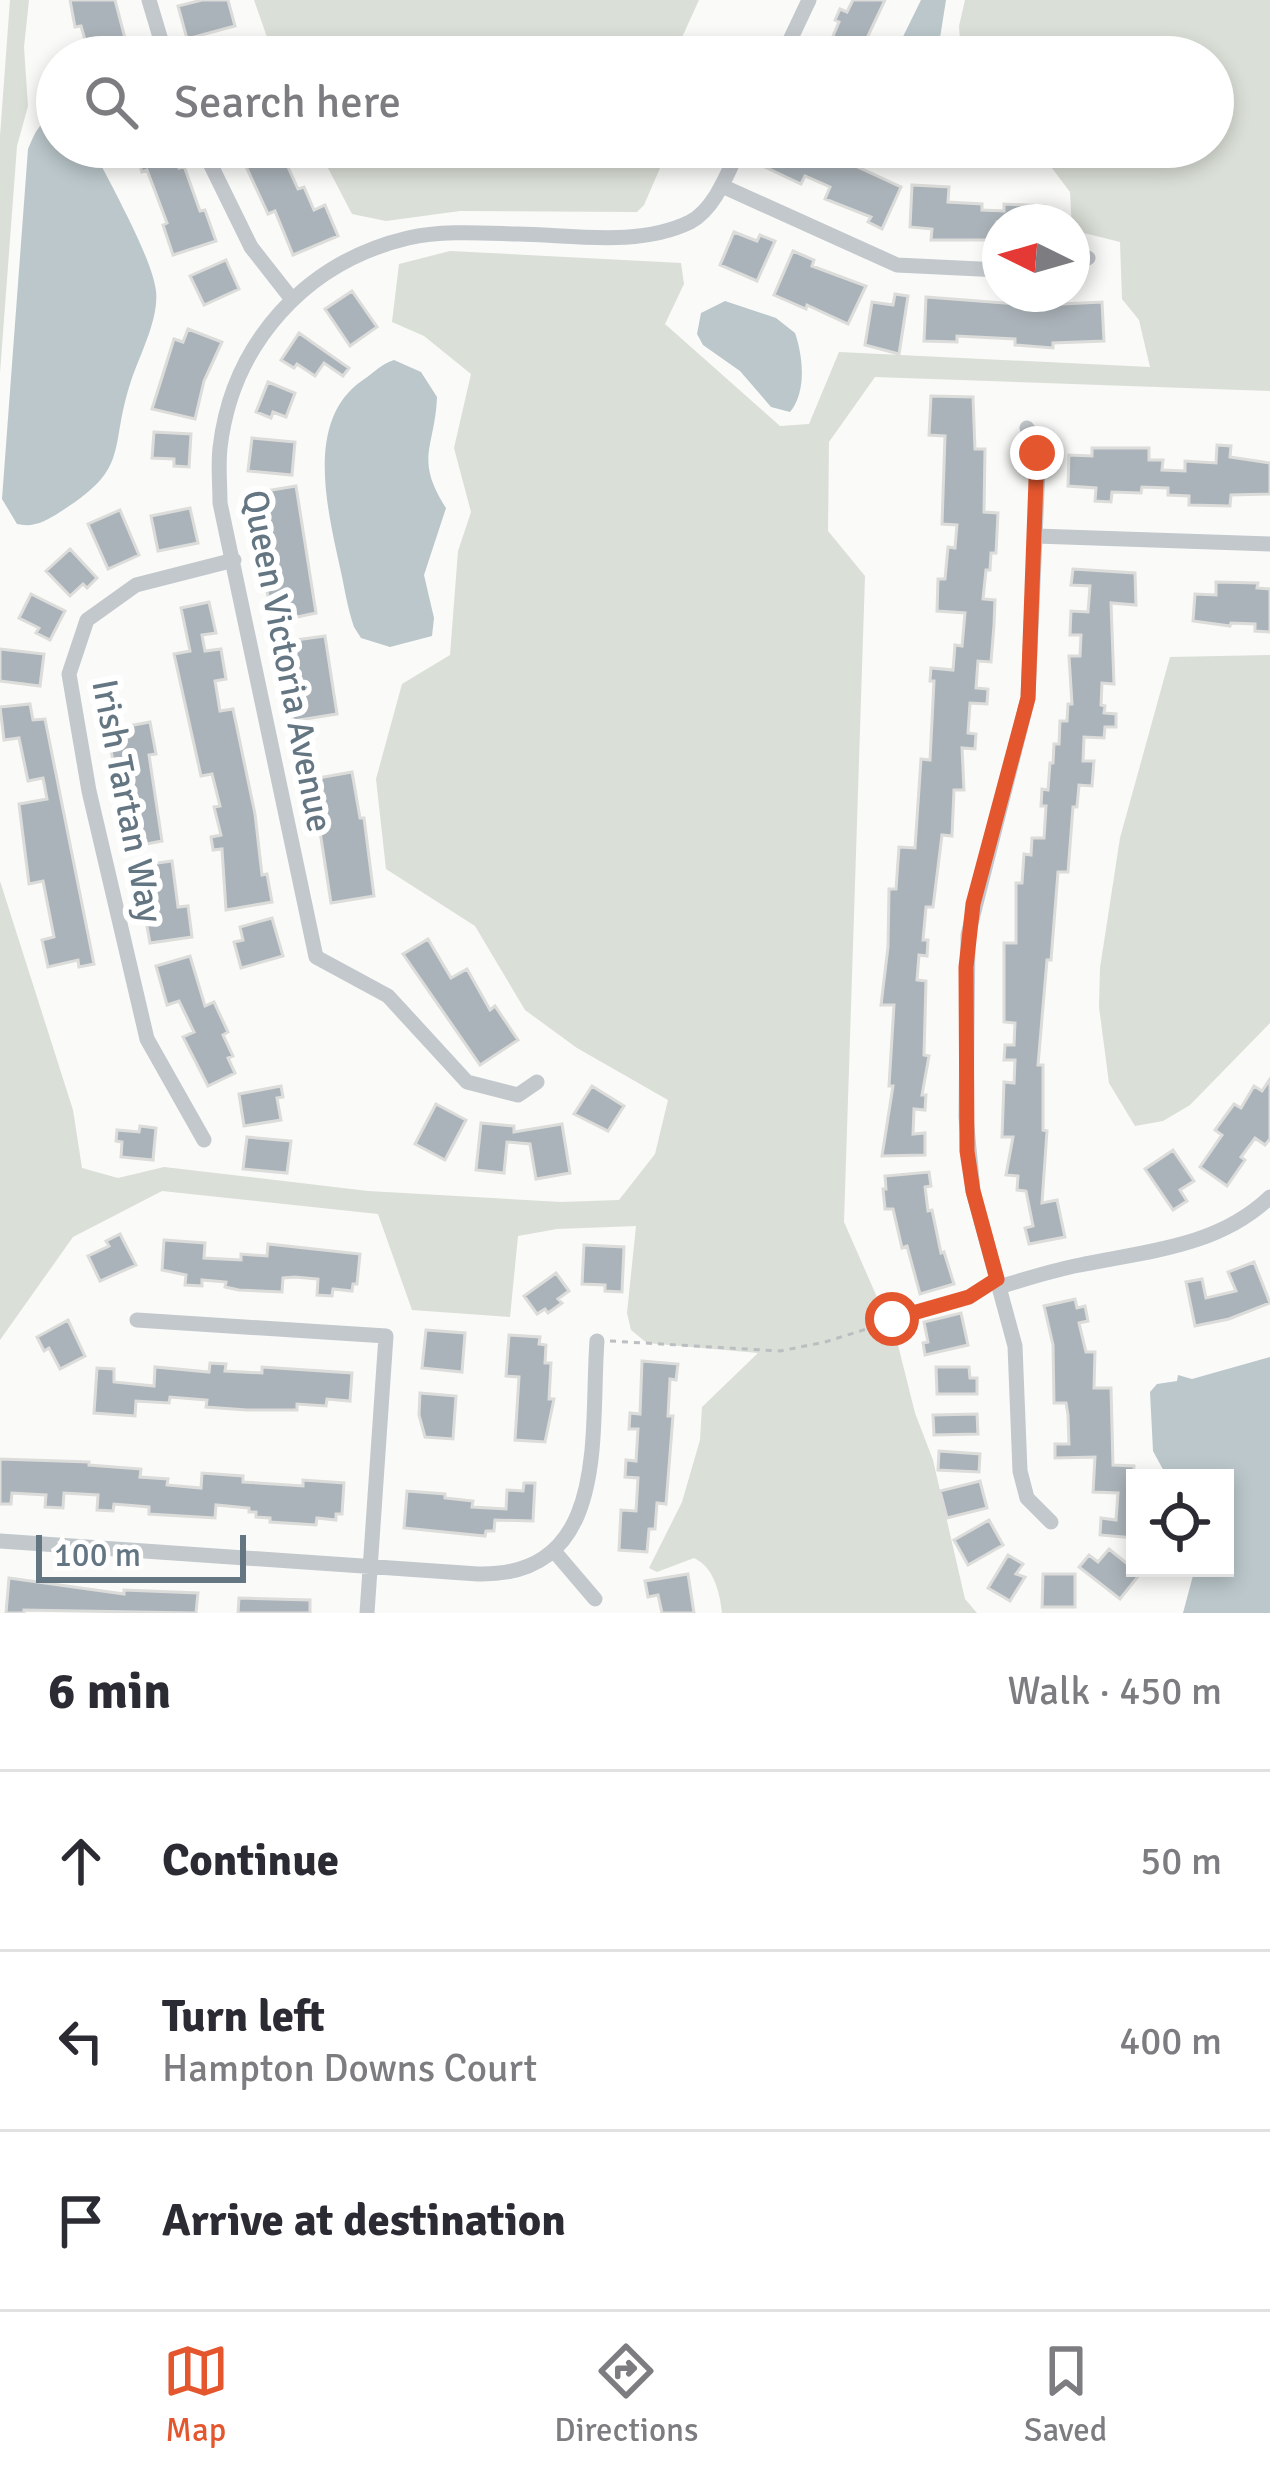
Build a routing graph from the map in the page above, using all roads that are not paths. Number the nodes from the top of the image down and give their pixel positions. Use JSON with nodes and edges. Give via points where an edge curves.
{"nodes":[{"id":1,"x":149,"y":0,"type":"edge"},
{"id":2,"x":809,"y":0,"type":"edge"},
{"id":3,"x":160,"y":36,"type":"edge"},
{"id":4,"x":792,"y":36,"type":"edge"},
{"id":5,"x":212,"y":168,"type":"edge"},
{"id":6,"x":730,"y":168,"type":"edge"},
{"id":7,"x":722,"y":186,"type":"junction"},
{"id":8,"x":982,"y":269,"type":"edge"},
{"id":9,"x":291,"y":298,"type":"junction"},
{"id":10,"x":1027,"y":428,"type":"dead end"},
{"id":11,"x":1036,"y":536,"type":"junction"},
{"id":12,"x":1270,"y":544,"type":"edge"},
{"id":13,"x":234,"y":560,"type":"junction"},
{"id":14,"x":537,"y":1082,"type":"dead end"},
{"id":15,"x":204,"y":1140,"type":"dead end"},
{"id":16,"x":1270,"y":1197,"type":"edge"},
{"id":17,"x":998,"y":1283,"type":"junction"},
{"id":18,"x":137,"y":1320,"type":"dead end"},
{"id":19,"x":597,"y":1340,"type":"road end"},
{"id":20,"x":1051,"y":1522,"type":"dead end"},
{"id":21,"x":0,"y":1541,"type":"edge"},
{"id":22,"x":554,"y":1552,"type":"junction"},
{"id":23,"x":370,"y":1567,"type":"junction"},
{"id":24,"x":595,"y":1599,"type":"dead end"},
{"id":25,"x":367,"y":1613,"type":"edge"}],
"edges":[{"from":1,"to":3,"type":"street"},
{"from":2,"to":4,"type":"street"},
{"from":5,"to":9,"type":"street","via":[[251,247]]},
{"from":6,"to":7,"type":"street","name":"Queen Victoria Avenue"},
{"from":7,"to":8,"type":"street","via":[[897,265]]},
{"from":7,"to":9,"type":"street","name":"Queen Victoria Avenue","via":[[693,220],[644,236],[411,237],[344,260]]},
{"from":9,"to":13,"type":"street","name":"Queen Victoria Avenue","via":[[253,347],[220,448],[220,503]]},
{"from":10,"to":11,"type":"street","via":[[1037,453]]},
{"from":11,"to":12,"type":"street"},
{"from":11,"to":17,"type":"street","via":[[1028,698],[973,904],[966,967],[967,1151]]},
{"from":13,"to":14,"type":"street","name":"Queen Victoria Avenue","via":[[316,957],[388,996],[467,1082],[518,1095]]},
{"from":13,"to":15,"type":"street","name":"Irish Tartan Way","via":[[136,585],[87,620],[69,674],[148,1039]]},
{"from":16,"to":17,"type":"street","via":[[1191,1243]]},
{"from":17,"to":20,"type":"street","via":[[1015,1346],[1020,1471],[1027,1498]]},
{"from":18,"to":23,"type":"street","via":[[386,1336]]},
{"from":19,"to":22,"type":"street","via":[[584,1504]]},
{"from":21,"to":23,"type":"street"},
{"from":22,"to":23,"type":"street","via":[[499,1575]]},
{"from":22,"to":24,"type":"street"},
{"from":23,"to":25,"type":"street"}]}
